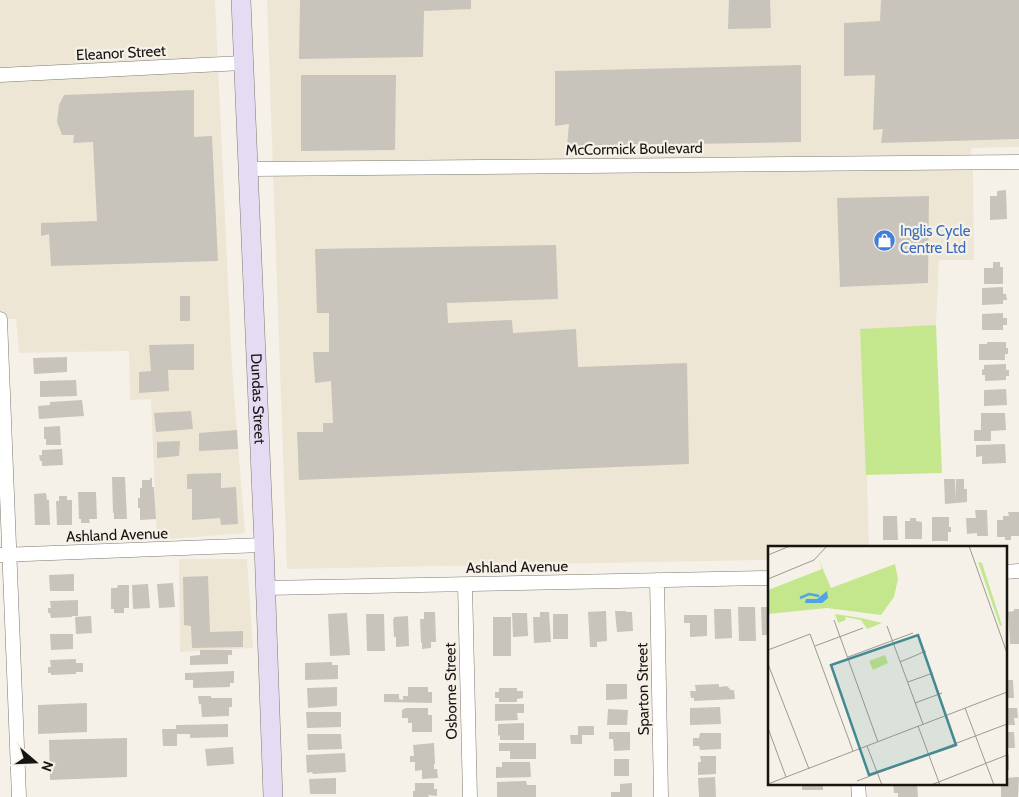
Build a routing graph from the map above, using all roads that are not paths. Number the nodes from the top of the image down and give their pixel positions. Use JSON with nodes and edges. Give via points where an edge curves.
{"nodes":[{"id":1,"x":241,"y":0,"type":"edge"},
{"id":2,"x":243,"y":63,"type":"junction"},
{"id":3,"x":0,"y":75,"type":"edge"},
{"id":4,"x":1019,"y":162,"type":"edge"},
{"id":5,"x":249,"y":169,"type":"junction"},
{"id":6,"x":0,"y":319,"type":"edge"},
{"id":7,"x":264,"y":545,"type":"junction"},
{"id":8,"x":4,"y":555,"type":"edge"},
{"id":9,"x":1019,"y":571,"type":"edge"},
{"id":10,"x":1006,"y":572,"type":"edge"},
{"id":11,"x":768,"y":578,"type":"edge"},
{"id":12,"x":657,"y":580,"type":"junction"},
{"id":13,"x":465,"y":585,"type":"junction"},
{"id":14,"x":266,"y":588,"type":"junction"},
{"id":15,"x":858,"y":784,"type":"edge"},
{"id":16,"x":19,"y":797,"type":"edge"},
{"id":17,"x":273,"y":797,"type":"edge"},
{"id":18,"x":470,"y":797,"type":"edge"},
{"id":19,"x":660,"y":797,"type":"edge"},
{"id":20,"x":859,"y":797,"type":"edge"}],
"edges":[{"from":1,"to":2,"type":"main road","name":"Dundas Street"},
{"from":2,"to":3,"type":"street","name":"Eleanor Street"},
{"from":2,"to":5,"type":"main road","name":"Dundas Street"},
{"from":4,"to":5,"type":"street","name":"McCormick Boulevard"},
{"from":5,"to":7,"type":"main road","name":"Dundas Street"},
{"from":6,"to":8,"type":"street"},
{"from":7,"to":8,"type":"street","name":"Ashland Avenue"},
{"from":7,"to":14,"type":"main road","name":"Dundas Street"},
{"from":8,"to":16,"type":"street"},
{"from":9,"to":10,"type":"street"},
{"from":11,"to":12,"type":"street","name":"Ashland Avenue"},
{"from":12,"to":13,"type":"street","name":"Ashland Avenue"},
{"from":12,"to":19,"type":"street","name":"Sparton Street"},
{"from":13,"to":14,"type":"street","name":"Ashland Avenue"},
{"from":13,"to":18,"type":"street","name":"Osborne Street"},
{"from":14,"to":17,"type":"main road","name":"Dundas Street"},
{"from":15,"to":20,"type":"street"}]}
